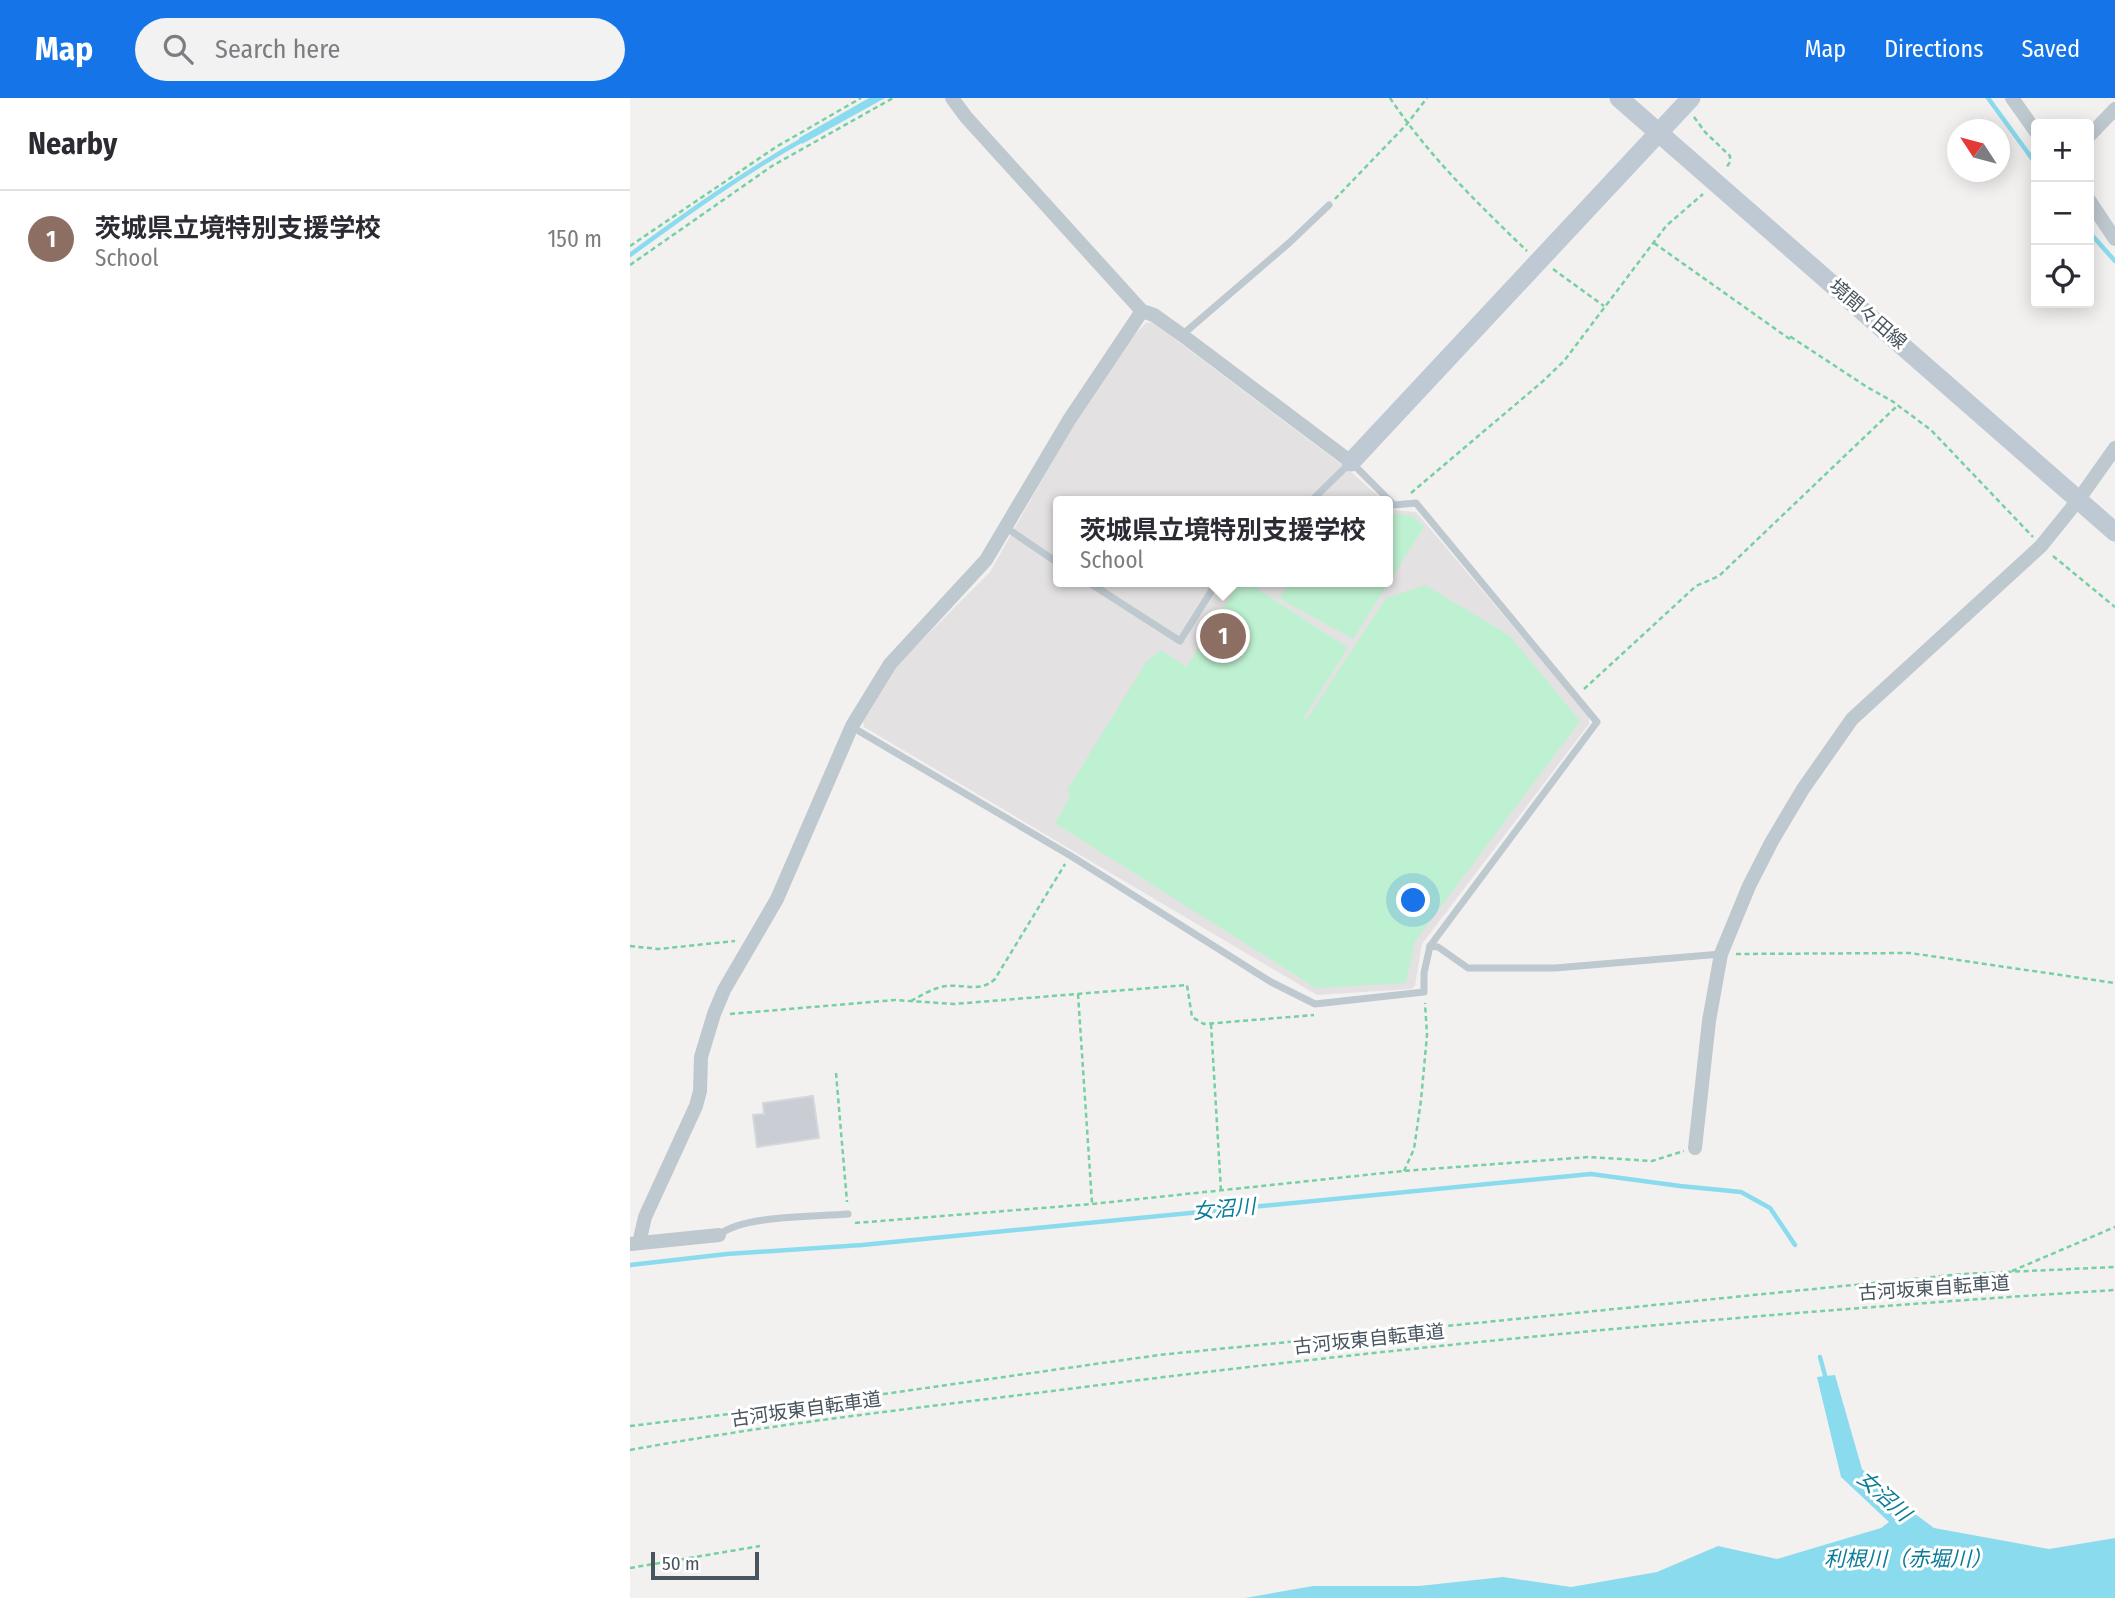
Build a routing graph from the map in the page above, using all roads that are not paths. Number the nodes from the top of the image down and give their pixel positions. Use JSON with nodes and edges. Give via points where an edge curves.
{"nodes":[{"id":1,"x":952,"y":98,"type":"edge"},
{"id":2,"x":1619,"y":98,"type":"edge"},
{"id":3,"x":2012,"y":98,"type":"edge"},
{"id":4,"x":1688,"y":102,"type":"edge"},
{"id":5,"x":2115,"y":109,"type":"edge"},
{"id":6,"x":2031,"y":125,"type":"edge"},
{"id":7,"x":2094,"y":131,"type":"edge"},
{"id":8,"x":1659,"y":132,"type":"junction"},
{"id":9,"x":1329,"y":205,"type":"road end"},
{"id":10,"x":2094,"y":208,"type":"edge"},
{"id":11,"x":2115,"y":239,"type":"edge"},
{"id":12,"x":1142,"y":311,"type":"junction"},
{"id":13,"x":1182,"y":335,"type":"junction"},
{"id":14,"x":2115,"y":448,"type":"edge"},
{"id":15,"x":1350,"y":462,"type":"junction"},
{"id":16,"x":1316,"y":496,"type":"edge"},
{"id":17,"x":1385,"y":496,"type":"edge"},
{"id":18,"x":2079,"y":499,"type":"junction"},
{"id":19,"x":1393,"y":504,"type":"edge"},
{"id":20,"x":1005,"y":527,"type":"junction"},
{"id":21,"x":2115,"y":531,"type":"edge"},
{"id":22,"x":1053,"y":559,"type":"edge"},
{"id":23,"x":1096,"y":587,"type":"edge"},
{"id":24,"x":1214,"y":587,"type":"edge"},
{"id":25,"x":852,"y":726,"type":"junction"},
{"id":26,"x":1430,"y":946,"type":"junction"},
{"id":27,"x":1721,"y":954,"type":"junction"},
{"id":28,"x":1695,"y":1148,"type":"road end"},
{"id":29,"x":848,"y":1214,"type":"road end"},
{"id":30,"x":719,"y":1235,"type":"joint"},
{"id":31,"x":634,"y":1244,"type":"edge"}],
"edges":[{"from":1,"to":12,"type":"street"},
{"from":2,"to":8,"type":"main road","name":"境間々田線"},
{"from":3,"to":6,"type":"street"},
{"from":4,"to":8,"type":"main road"},
{"from":5,"to":7,"type":"street"},
{"from":8,"to":15,"type":"main road"},
{"from":8,"to":18,"type":"main road","name":"境間々田線"},
{"from":9,"to":13,"type":"lane"},
{"from":10,"to":11,"type":"street"},
{"from":12,"to":13,"type":"street"},
{"from":12,"to":20,"type":"street"},
{"from":13,"to":15,"type":"street"},
{"from":14,"to":18,"type":"street"},
{"from":15,"to":16,"type":"lane"},
{"from":15,"to":17,"type":"lane"},
{"from":18,"to":21,"type":"main road","name":"境間々田線"},
{"from":18,"to":27,"type":"street","via":[[2041,545],[1852,719],[1772,841]]},
{"from":19,"to":26,"type":"lane","via":[[1416,503],[1597,722]]},
{"from":20,"to":22,"type":"lane"},
{"from":20,"to":25,"type":"street","via":[[986,561],[890,664]]},
{"from":23,"to":24,"type":"lane","via":[[1180,640]]},
{"from":25,"to":26,"type":"lane","via":[[1271,982],[1315,1003],[1424,992]]},
{"from":25,"to":31,"type":"street","via":[[777,899],[724,990],[701,1057],[696,1106]]},
{"from":26,"to":27,"type":"lane","via":[[1468,968],[1555,968]]},
{"from":27,"to":28,"type":"street"},
{"from":29,"to":30,"type":"lane","via":[[754,1220],[728,1227]]},
{"from":30,"to":31,"type":"street"}]}
